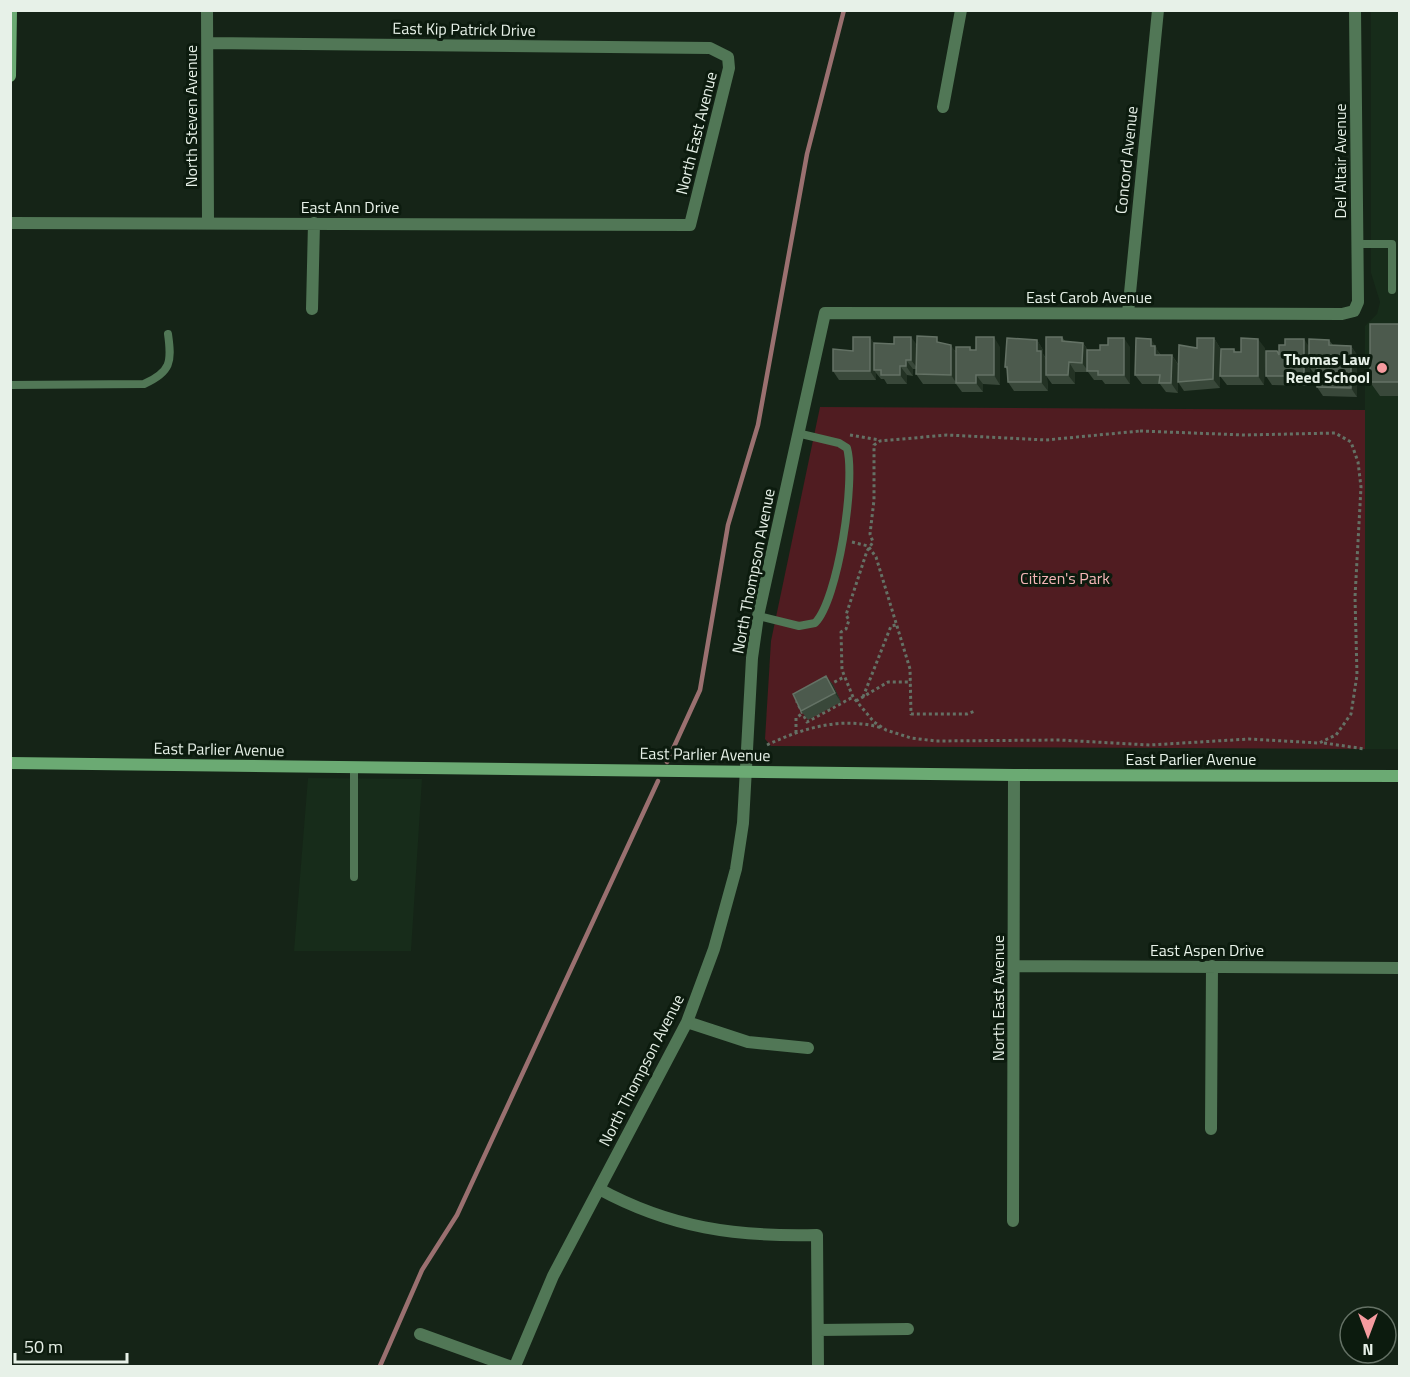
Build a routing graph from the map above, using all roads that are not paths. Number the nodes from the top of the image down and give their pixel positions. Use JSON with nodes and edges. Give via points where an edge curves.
{"nodes":[{"id":1,"x":11,"y":10,"type":"edge"},
{"id":2,"x":207,"y":10,"type":"edge"},
{"id":3,"x":961,"y":10,"type":"edge"},
{"id":4,"x":1158,"y":10,"type":"edge"},
{"id":5,"x":1355,"y":10,"type":"edge"},
{"id":6,"x":207,"y":43,"type":"junction"},
{"id":7,"x":721,"y":51,"type":"joint"},
{"id":8,"x":10,"y":76,"type":"edge"},
{"id":9,"x":943,"y":107,"type":"dead end"},
{"id":10,"x":208,"y":222,"type":"junction"},
{"id":11,"x":10,"y":223,"type":"edge"},
{"id":12,"x":314,"y":223,"type":"junction"},
{"id":13,"x":690,"y":225,"type":"joint"},
{"id":14,"x":1357,"y":244,"type":"junction"},
{"id":15,"x":1392,"y":290,"type":"dead end"},
{"id":16,"x":312,"y":309,"type":"dead end"},
{"id":17,"x":1354,"y":310,"type":"joint"},
{"id":18,"x":825,"y":313,"type":"joint"},
{"id":19,"x":1128,"y":313,"type":"junction"},
{"id":20,"x":168,"y":334,"type":"dead end"},
{"id":21,"x":10,"y":385,"type":"edge"},
{"id":22,"x":797,"y":433,"type":"junction"},
{"id":23,"x":758,"y":616,"type":"junction"},
{"id":24,"x":10,"y":763,"type":"edge"},
{"id":25,"x":354,"y":767,"type":"junction"},
{"id":26,"x":746,"y":771,"type":"junction"},
{"id":27,"x":1014,"y":775,"type":"junction"},
{"id":28,"x":1400,"y":776,"type":"edge"},
{"id":29,"x":354,"y":877,"type":"dead end"},
{"id":30,"x":1014,"y":966,"type":"junction"},
{"id":31,"x":1212,"y":966,"type":"junction"},
{"id":32,"x":1400,"y":968,"type":"edge"},
{"id":33,"x":687,"y":1022,"type":"junction"},
{"id":34,"x":808,"y":1048,"type":"dead end"},
{"id":35,"x":1211,"y":1129,"type":"dead end"},
{"id":36,"x":599,"y":1189,"type":"junction"},
{"id":37,"x":1013,"y":1221,"type":"dead end"},
{"id":38,"x":908,"y":1329,"type":"dead end"},
{"id":39,"x":818,"y":1330,"type":"junction"},
{"id":40,"x":420,"y":1334,"type":"dead end"},
{"id":41,"x":509,"y":1366,"type":"edge"},
{"id":42,"x":515,"y":1366,"type":"edge"},
{"id":43,"x":818,"y":1366,"type":"edge"}],
"edges":[{"from":1,"to":8,"type":"street"},
{"from":2,"to":6,"type":"street","name":"North Steven Avenue"},
{"from":3,"to":9,"type":"street"},
{"from":4,"to":19,"type":"street","name":"Concord Avenue"},
{"from":5,"to":14,"type":"street","name":"Del Altair Avenue"},
{"from":6,"to":7,"type":"street","name":"East Kip Patrick Drive"},
{"from":6,"to":10,"type":"street","name":"North Steven Avenue"},
{"from":7,"to":13,"type":"street","name":"North East Avenue","via":[[728,57],[729,68]]},
{"from":10,"to":11,"type":"street","name":"East Ann Drive"},
{"from":10,"to":12,"type":"street","name":"East Ann Drive"},
{"from":12,"to":13,"type":"street","name":"East Ann Drive"},
{"from":12,"to":16,"type":"street"},
{"from":14,"to":15,"type":"lane","via":[[1392,244]]},
{"from":14,"to":17,"type":"street","name":"Del Altair Avenue","via":[[1358,302]]},
{"from":17,"to":19,"type":"street","name":"East Carob Avenue","via":[[1342,314]]},
{"from":18,"to":19,"type":"street","name":"East Carob Avenue"},
{"from":18,"to":22,"type":"street","name":"North Thompson Avenue"},
{"from":20,"to":21,"type":"lane","via":[[168,366],[158,378],[144,384]]},
{"from":22,"to":23,"type":"street","name":"North Thompson Avenue"},
{"from":22,"to":23,"type":"lane","via":[[839,443],[849,453],[849,495],[838,566],[815,623],[799,626]]},
{"from":23,"to":26,"type":"street","name":"North Thompson Avenue"},
{"from":24,"to":25,"type":"street","name":"East Parlier Avenue"},
{"from":25,"to":26,"type":"street","name":"East Parlier Avenue"},
{"from":25,"to":29,"type":"lane"},
{"from":26,"to":27,"type":"street","name":"East Parlier Avenue"},
{"from":26,"to":33,"type":"street","name":"North Thompson Avenue","via":[[736,869],[714,949]]},
{"from":27,"to":28,"type":"street","name":"East Parlier Avenue"},
{"from":27,"to":30,"type":"street","name":"North East Avenue"},
{"from":30,"to":31,"type":"street","name":"East Aspen Drive"},
{"from":30,"to":37,"type":"street","name":"North East Avenue"},
{"from":31,"to":32,"type":"street","name":"East Aspen Drive"},
{"from":31,"to":35,"type":"street"},
{"from":33,"to":34,"type":"street","via":[[748,1042]]},
{"from":33,"to":36,"type":"street","name":"North Thompson Avenue"},
{"from":36,"to":39,"type":"street","via":[[649,1213],[706,1229],[764,1236],[817,1235]]},
{"from":36,"to":42,"type":"street","name":"North Thompson Avenue","via":[[553,1276]]},
{"from":38,"to":39,"type":"street"},
{"from":39,"to":43,"type":"street"},
{"from":40,"to":41,"type":"street"}]}
